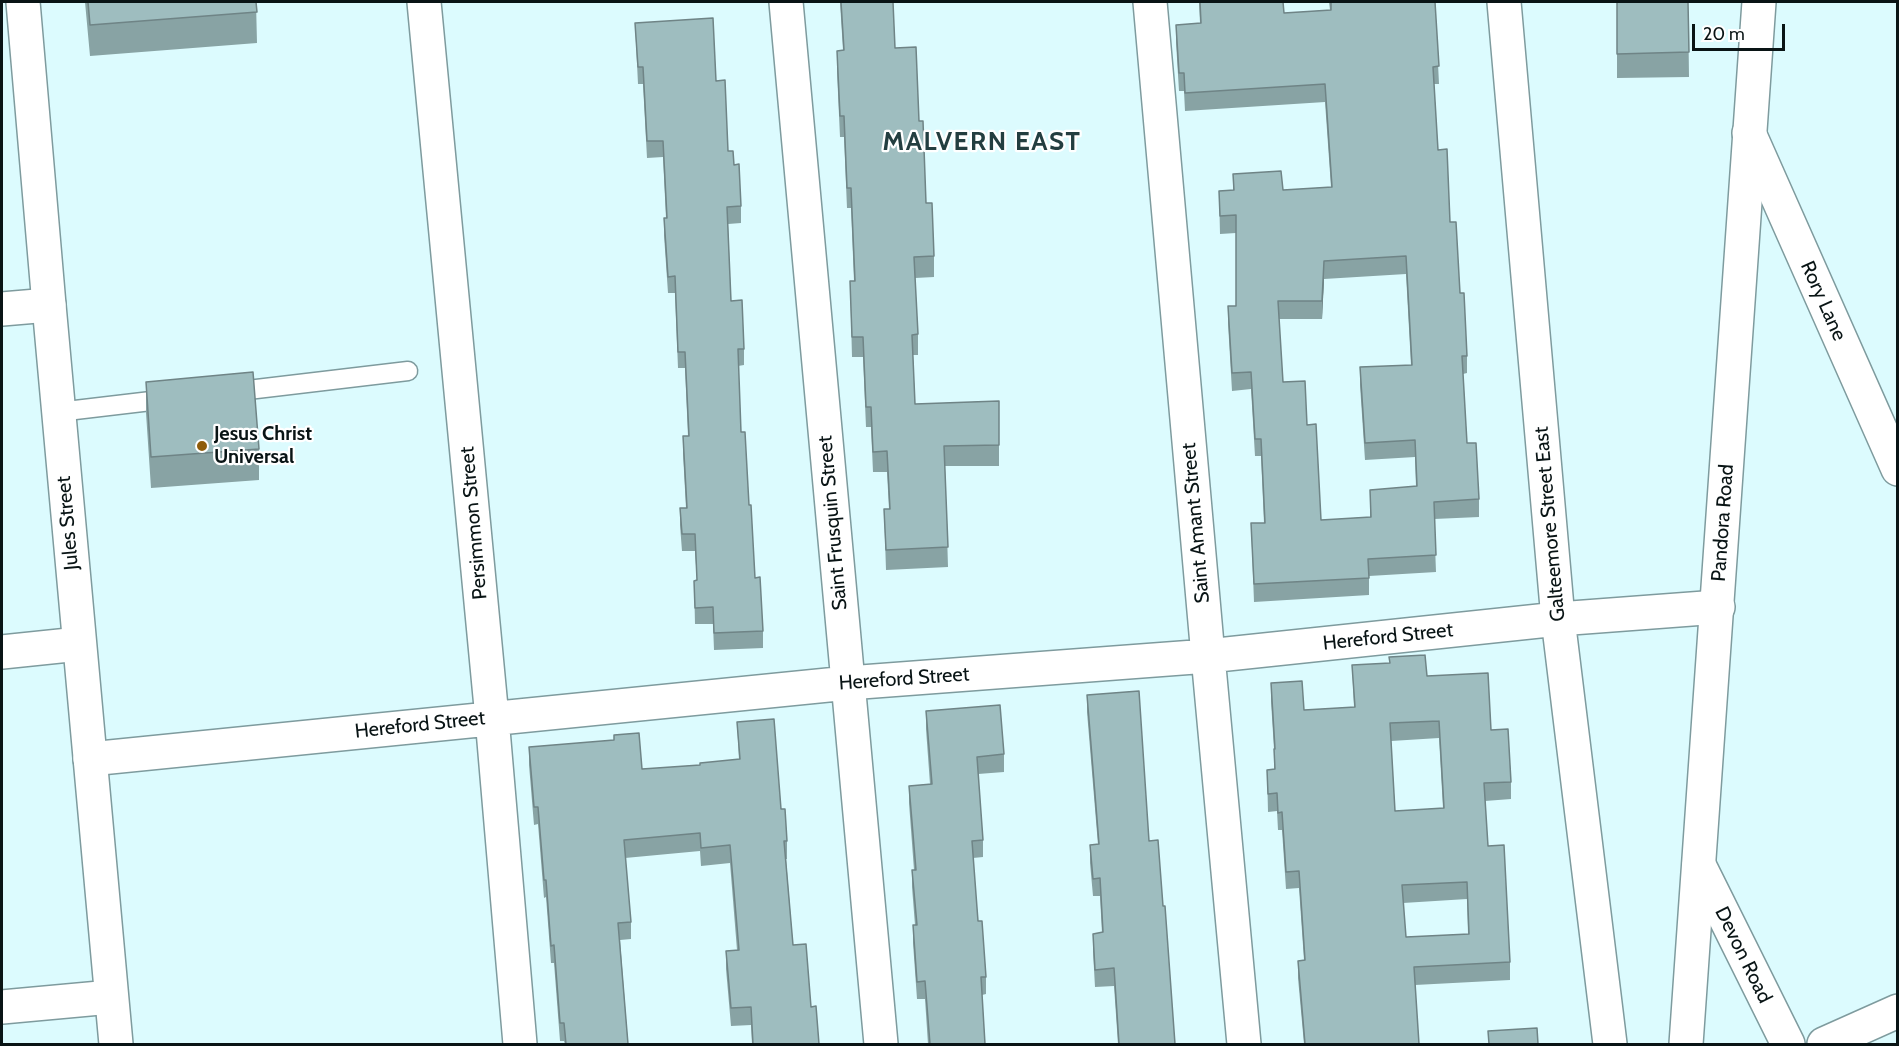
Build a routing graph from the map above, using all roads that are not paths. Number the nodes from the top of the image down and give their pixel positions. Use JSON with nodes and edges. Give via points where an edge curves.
{"nodes":[{"id":1,"x":23,"y":2,"type":"edge"},
{"id":2,"x":424,"y":2,"type":"edge"},
{"id":3,"x":786,"y":2,"type":"edge"},
{"id":4,"x":1150,"y":2,"type":"edge"},
{"id":5,"x":1504,"y":2,"type":"edge"},
{"id":6,"x":1759,"y":2,"type":"edge"},
{"id":7,"x":1749,"y":133,"type":"junction"},
{"id":8,"x":49,"y":305,"type":"junction"},
{"id":9,"x":2,"y":309,"type":"edge"},
{"id":10,"x":408,"y":370,"type":"dead end"},
{"id":11,"x":211,"y":394,"type":"edge"},
{"id":12,"x":188,"y":397,"type":"edge"},
{"id":13,"x":58,"y":412,"type":"junction"},
{"id":14,"x":1898,"y":469,"type":"edge"},
{"id":15,"x":1718,"y":607,"type":"junction"},
{"id":16,"x":1558,"y":620,"type":"junction"},
{"id":17,"x":79,"y":644,"type":"junction"},
{"id":18,"x":2,"y":652,"type":"edge"},
{"id":19,"x":1208,"y":656,"type":"junction"},
{"id":20,"x":848,"y":683,"type":"junction"},
{"id":21,"x":492,"y":718,"type":"junction"},
{"id":22,"x":90,"y":759,"type":"junction"},
{"id":23,"x":1699,"y":865,"type":"junction"},
{"id":24,"x":111,"y":997,"type":"junction"},
{"id":25,"x":2,"y":1006,"type":"edge"},
{"id":26,"x":1898,"y":1011,"type":"edge"},
{"id":27,"x":116,"y":1044,"type":"edge"},
{"id":28,"x":520,"y":1044,"type":"edge"},
{"id":29,"x":881,"y":1044,"type":"edge"},
{"id":30,"x":1244,"y":1044,"type":"edge"},
{"id":31,"x":1610,"y":1044,"type":"edge"},
{"id":32,"x":1686,"y":1044,"type":"edge"},
{"id":33,"x":1788,"y":1044,"type":"edge"},
{"id":34,"x":1824,"y":1044,"type":"edge"}],
"edges":[{"from":1,"to":8,"type":"street","name":"Jules Street"},
{"from":2,"to":21,"type":"street","name":"Persimmon Street"},
{"from":3,"to":20,"type":"street","name":"Saint Frusquin Street"},
{"from":4,"to":19,"type":"street","name":"Saint Amant Street"},
{"from":5,"to":16,"type":"street","name":"Galteemore Street East"},
{"from":6,"to":7,"type":"street","name":"Pandora Road"},
{"from":7,"to":14,"type":"street","name":"Rory Lane"},
{"from":7,"to":15,"type":"street","name":"Pandora Road"},
{"from":8,"to":9,"type":"street"},
{"from":8,"to":13,"type":"street","name":"Jules Street"},
{"from":10,"to":11,"type":"lane"},
{"from":12,"to":13,"type":"lane"},
{"from":13,"to":17,"type":"street","name":"Jules Street"},
{"from":15,"to":16,"type":"street","name":"Hereford Street"},
{"from":15,"to":23,"type":"street","name":"Pandora Road"},
{"from":16,"to":19,"type":"street","name":"Hereford Street"},
{"from":16,"to":31,"type":"street","name":"Galteemore Street East"},
{"from":17,"to":18,"type":"street"},
{"from":17,"to":22,"type":"street","name":"Jules Street"},
{"from":19,"to":20,"type":"street","name":"Hereford Street"},
{"from":19,"to":30,"type":"street","name":"Saint Amant Street"},
{"from":20,"to":21,"type":"street","name":"Hereford Street"},
{"from":20,"to":29,"type":"street","name":"Saint Frusquin Street"},
{"from":21,"to":22,"type":"street","name":"Hereford Street"},
{"from":21,"to":28,"type":"street","name":"Persimmon Street"},
{"from":22,"to":24,"type":"street","name":"Jules Street"},
{"from":23,"to":32,"type":"street","name":"Pandora Road"},
{"from":23,"to":33,"type":"street","name":"Devon Road"},
{"from":24,"to":25,"type":"street"},
{"from":24,"to":27,"type":"street","name":"Jules Street"},
{"from":26,"to":34,"type":"street"}]}
